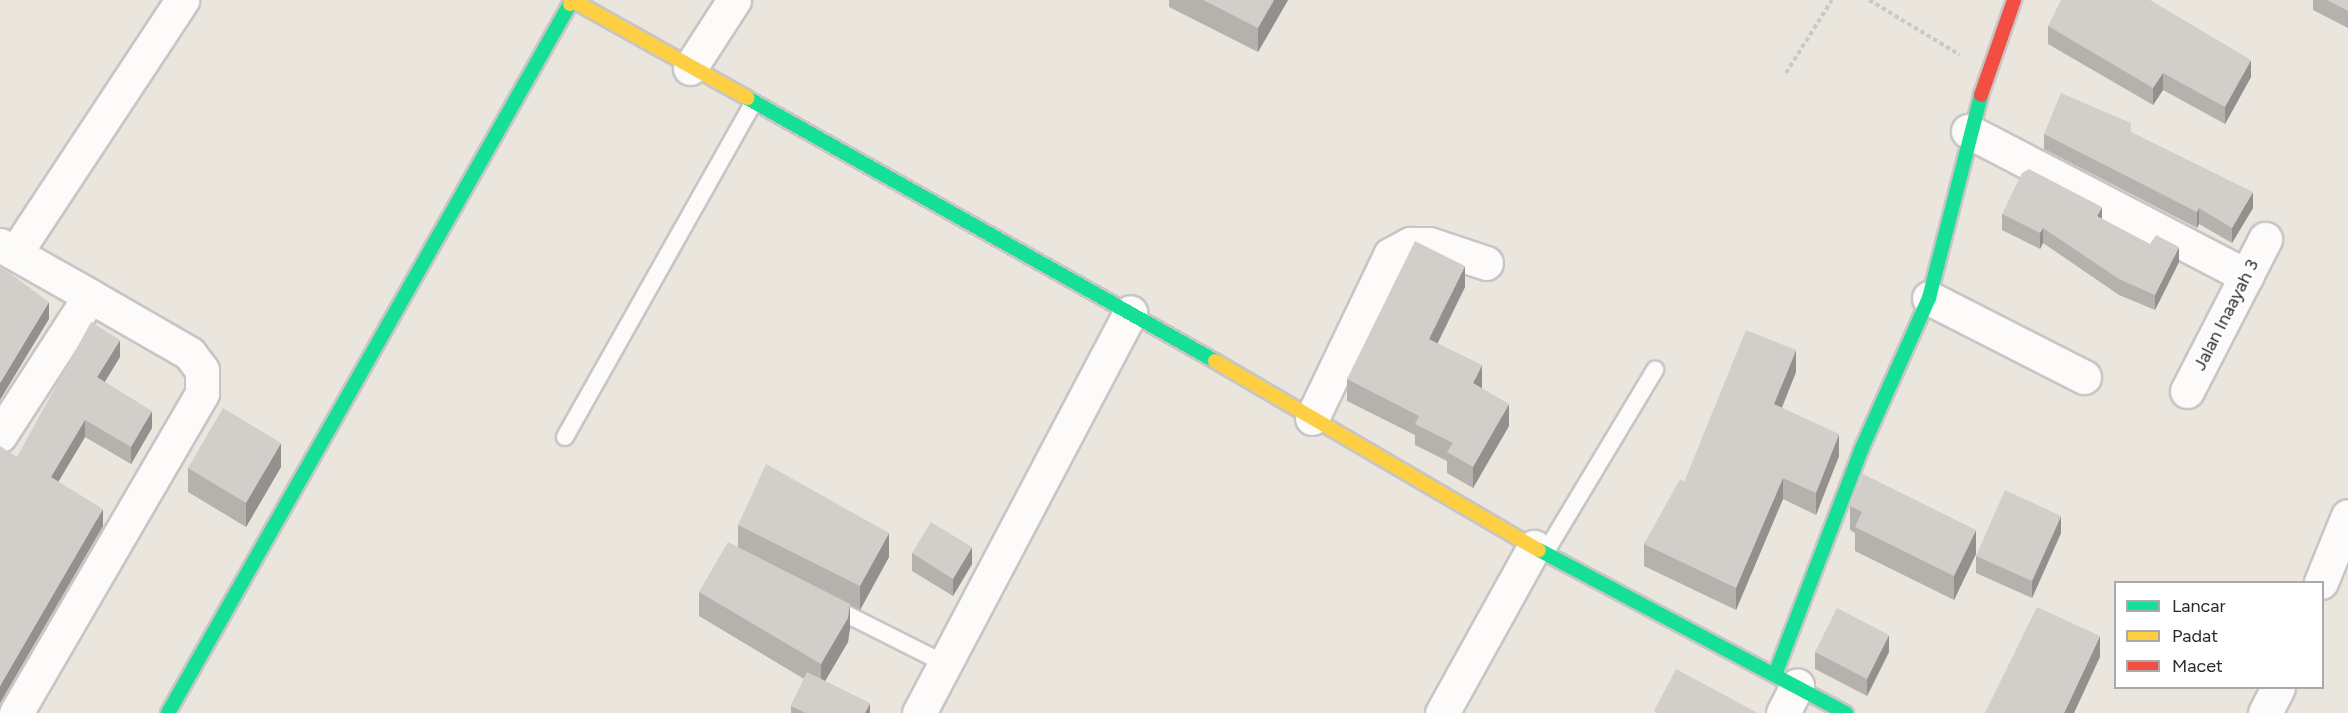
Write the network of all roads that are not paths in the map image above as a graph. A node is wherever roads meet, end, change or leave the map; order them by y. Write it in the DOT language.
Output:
graph roads {
  1 [pos="182,0"];
  2 [pos="734,0"];
  3 [pos="2010,2"];
  4 [pos="690,68"];
  5 [pos="753,103"];
  6 [pos="1968,131"];
  7 [pos="2265,239"];
  8 [pos="8,249"];
  9 [pos="1486,263"];
  10 [pos="2246,276"];
  11 [pos="90,296"];
  12 [pos="1929,298"];
  13 [pos="1130,312"];
  14 [pos="1655,370"];
  15 [pos="2084,377"];
  16 [pos="2187,391"];
  17 [pos="1312,418"];
  18 [pos="0,435"];
  19 [pos="566,437"];
  20 [pos="2348,516"];
  21 [pos="1539,550"];
  22 [pos="2321,581"];
  23 [pos="818,600"];
  24 [pos="942,662"];
  25 [pos="2277,689"];
  26 [pos="1785,690"];
  27 [pos="16,713"];
  28 [pos="168,713"];
  29 [pos="919,713"];
  30 [pos="1442,713"];
  31 [pos="1846,713"];
  32 [pos="2265,713"];
  1 -- 8 [label="street"];
  2 -- 4 [label="street"];
  3 -- 6 [label="street"];
  4 -- 5 [label="street"];
  4 -- 28 [label="street"];
  5 -- 13 [label="street"];
  5 -- 19 [label="lane"];
  6 -- 10 [label="street"];
  6 -- 12 [label="street"];
  7 -- 10 [label="street, Jalan Inaayah 3"];
  8 -- 11 [label="street"];
  9 -- 17 [label="street"];
  10 -- 16 [label="street, Jalan Inaayah 3"];
  11 -- 18 [label="street"];
  11 -- 27 [label="street"];
  12 -- 15 [label="street"];
  12 -- 26 [label="street"];
  13 -- 17 [label="street"];
  13 -- 24 [label="street"];
  14 -- 21 [label="lane"];
  17 -- 21 [label="street"];
  20 -- 22 [label="street"];
  21 -- 26 [label="street"];
  21 -- 30 [label="street"];
  23 -- 24 [label="lane"];
  24 -- 29 [label="street"];
  25 -- 32 [label="street"];
  26 -- 31 [label="street"];
}
